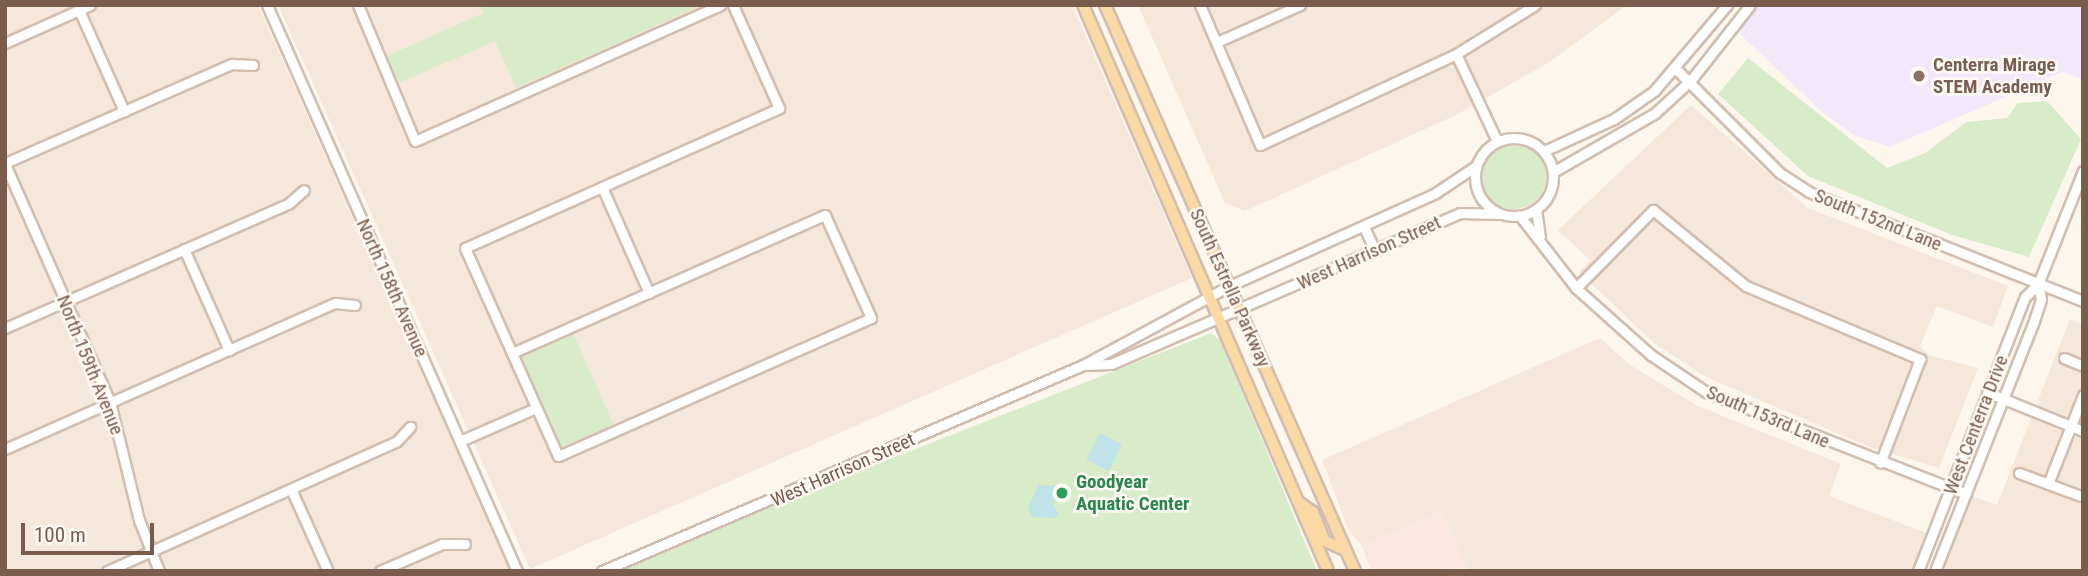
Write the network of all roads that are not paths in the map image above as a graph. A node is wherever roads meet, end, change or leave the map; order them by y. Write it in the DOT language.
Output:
graph roads {
  1 [pos="90,5"];
  2 [pos="267,5"];
  3 [pos="720,5"];
  4 [pos="733,5"];
  5 [pos="1083,5"];
  6 [pos="1105,5"];
  7 [pos="1200,5"];
  8 [pos="1300,5"];
  9 [pos="1535,5"];
  10 [pos="1727,5"];
  11 [pos="1750,5"];
  12 [pos="357,6"];
  13 [pos="79,10"];
  14 [pos="1217,42"];
  15 [pos="5,43"];
  16 [pos="1456,54"];
  17 [pos="253,65"];
  18 [pos="1676,69"];
  19 [pos="1688,83"];
  20 [pos="124,111"];
  21 [pos="1497,141"];
  22 [pos="1544,151"];
  23 [pos="5,163"];
  24 [pos="1476,166"];
  25 [pos="2083,171"];
  26 [pos="1553,172"];
  27 [pos="2081,184"];
  28 [pos="602,187"];
  29 [pos="303,190"];
  30 [pos="1536,209"];
  31 [pos="1500,214"];
  32 [pos="1520,216"];
  33 [pos="1364,227"];
  34 [pos="1541,237"];
  35 [pos="184,249"];
  36 [pos="1374,251"];
  37 [pos="2038,284"];
  38 [pos="1229,286"];
  39 [pos="1576,288"];
  40 [pos="649,293"];
  41 [pos="1210,296"];
  42 [pos="2083,301"];
  43 [pos="65,302"];
  44 [pos="355,305"];
  45 [pos="1240,309"];
  46 [pos="1220,318"];
  47 [pos="5,328"];
  48 [pos="229,350"];
  49 [pos="512,353"];
  50 [pos="2064,358"];
  51 [pos="1083,365"];
  52 [pos="2083,366"];
  53 [pos="1989,393"];
  54 [pos="2083,395"];
  55 [pos="2003,399"];
  56 [pos="110,402"];
  57 [pos="536,408"];
  58 [pos="2070,426"];
  59 [pos="410,427"];
  60 [pos="2083,431"];
  61 [pos="460,442"];
  62 [pos="5,450"];
  63 [pos="1880,463"];
  64 [pos="2019,474"];
  65 [pos="2048,484"];
  66 [pos="1951,488"];
  67 [pos="291,489"];
  68 [pos="1966,494"];
  69 [pos="2081,496"];
  70 [pos="1298,501"];
  71 [pos="465,544"];
  72 [pos="1345,550"];
  73 [pos="150,552"];
  74 [pos="107,571"];
  75 [pos="159,571"];
  76 [pos="328,571"];
  77 [pos="380,571"];
  78 [pos="517,571"];
  79 [pos="602,571"];
  80 [pos="1328,571"];
  81 [pos="1354,571"];
  82 [pos="1918,571"];
  83 [pos="1935,571"];
  1 -- 13 [label="street"];
  2 -- 61 [label="street, North 158th Avenue"];
  3 -- 12 [label="street"];
  4 -- 28 [label="street"];
  5 -- 41 [label="main road, South Estrella Parkway"];
  6 -- 38 [label="main road, South Estrella Parkway"];
  7 -- 14 [label="street"];
  8 -- 14 [label="street"];
  9 -- 16 [label="street"];
  10 -- 18 [label="street"];
  11 -- 19 [label="street"];
  13 -- 15 [label="street"];
  13 -- 20 [label="street"];
  14 -- 16 [label="street"];
  16 -- 21 [label="street"];
  17 -- 20 [label="street"];
  18 -- 19 [label="street, South 152nd Lane"];
  18 -- 22 [label="street"];
  19 -- 26 [label="street"];
  19 -- 37 [label="street, South 152nd Lane"];
  20 -- 23 [label="street"];
  21 -- 22 [label="street"];
  21 -- 24 [label="street"];
  22 -- 26 [label="street"];
  23 -- 43 [label="street, North 159th Avenue"];
  24 -- 31 [label="street"];
  24 -- 33 [label="street, West Harrison Street"];
  25 -- 27 [label="street, West Centerra Drive"];
  26 -- 30 [label="street"];
  27 -- 37 [label="street, West Centerra Drive"];
  28 -- 40 [label="street"];
  28 -- 49 [label="street"];
  29 -- 35 [label="street"];
  30 -- 32 [label="street"];
  30 -- 34 [label="street, South 153rd Lane"];
  31 -- 32 [label="street"];
  31 -- 36 [label="street, West Harrison Street"];
  32 -- 34 [label="street, South 153rd Lane"];
  33 -- 36 [label="street"];
  33 -- 38 [label="street, West Harrison Street"];
  34 -- 39 [label="street, South 153rd Lane"];
  35 -- 43 [label="street"];
  35 -- 48 [label="street"];
  36 -- 45 [label="street, West Harrison Street"];
  37 -- 42 [label="street, South 152nd Lane"];
  37 -- 53 [label="street, West Centerra Drive"];
  37 -- 55 [label="street, West Centerra Drive"];
  38 -- 41 [label="street, West Harrison Street"];
  38 -- 45 [label="main road, South Estrella Parkway"];
  39 -- 63 [label="street, South 153rd Lane"];
  39 -- 63 [label="street"];
  40 -- 49 [label="street"];
  40 -- 57 [label="street"];
  41 -- 46 [label="main road, South Estrella Parkway"];
  41 -- 51 [label="street, West Harrison Street"];
  43 -- 47 [label="street"];
  43 -- 56 [label="street, North 159th Avenue"];
  44 -- 48 [label="street"];
  45 -- 46 [label="street, West Harrison Street"];
  45 -- 72 [label="main road, South Estrella Parkway"];
  46 -- 51 [label="street, West Harrison Street"];
  46 -- 70 [label="main road, South Estrella Parkway"];
  48 -- 56 [label="street"];
  49 -- 57 [label="street"];
  50 -- 52 [label="street"];
  51 -- 79 [label="street, West Harrison Street"];
  53 -- 55 [label="street"];
  53 -- 66 [label="street, West Centerra Drive"];
  54 -- 58 [label="street"];
  55 -- 58 [label="street"];
  55 -- 68 [label="street, West Centerra Drive"];
  56 -- 62 [label="street"];
  56 -- 73 [label="street, North 159th Avenue"];
  57 -- 61 [label="street"];
  58 -- 60 [label="street"];
  58 -- 65 [label="street"];
  59 -- 67 [label="street"];
  61 -- 78 [label="street, North 158th Avenue"];
  63 -- 66 [label="street, South 153rd Lane"];
  64 -- 65 [label="street"];
  65 -- 69 [label="street"];
  66 -- 68 [label="street, South 153rd Lane"];
  66 -- 82 [label="street, West Centerra Drive"];
  67 -- 73 [label="street"];
  67 -- 76 [label="street"];
  68 -- 83 [label="street, West Centerra Drive"];
  70 -- 72 [label="main road"];
  70 -- 80 [label="main road, South Estrella Parkway"];
  71 -- 77 [label="street"];
  72 -- 81 [label="main road, South Estrella Parkway"];
  73 -- 74 [label="street"];
  73 -- 75 [label="street, North 159th Avenue"];
}
